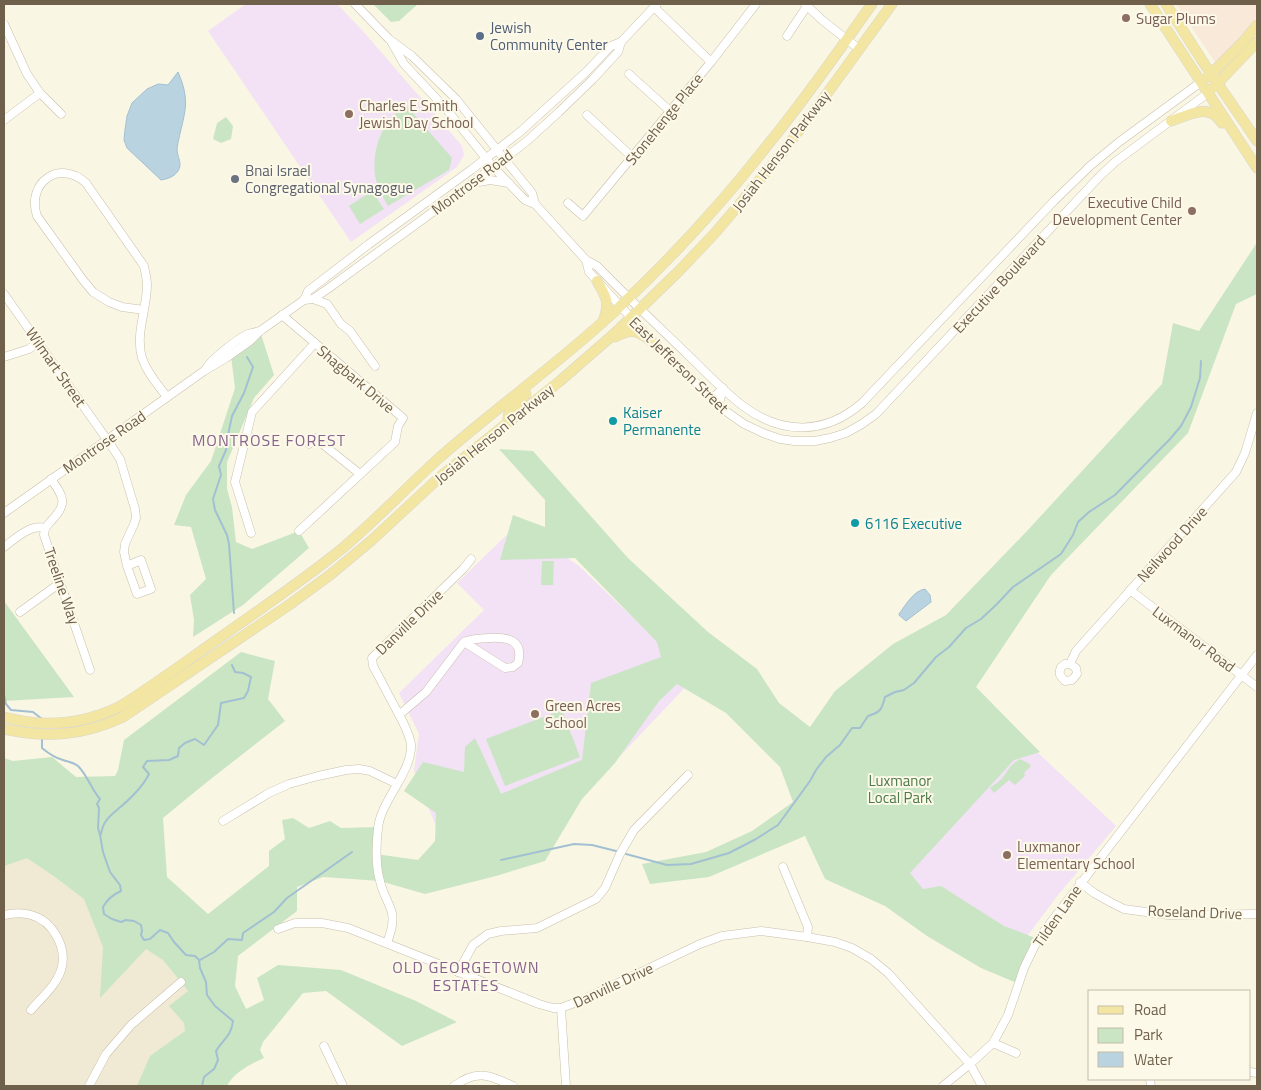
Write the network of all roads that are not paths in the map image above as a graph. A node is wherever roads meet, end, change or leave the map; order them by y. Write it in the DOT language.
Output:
graph roads {
  1 [pos="355,4"];
  2 [pos="744,4"];
  3 [pos="872,4"];
  4 [pos="892,4"];
  5 [pos="1150,4"];
  6 [pos="1166,4"];
  7 [pos="806,5"];
  8 [pos="655,6"];
  9 [pos="754,7"];
  10 [pos="4,24"];
  11 [pos="1257,25"];
  12 [pos="787,36"];
  13 [pos="389,39"];
  14 [pos="846,40"];
  15 [pos="621,42"];
  16 [pos="1257,42"];
  17 [pos="859,50"];
  18 [pos="711,62"];
  19 [pos="629,74"];
  20 [pos="1212,74"];
  21 [pos="1201,82"];
  22 [pos="1218,84"];
  23 [pos="40,93"];
  24 [pos="1208,93"];
  25 [pos="670,111"];
  26 [pos="60,114"];
  27 [pos="587,115"];
  28 [pos="4,120"];
  29 [pos="1171,121"];
  30 [pos="1257,141"];
  31 [pos="1240,143"];
  32 [pos="497,150"];
  33 [pos="632,157"];
  34 [pos="486,158"];
  35 [pos="504,159"];
  36 [pos="494,167"];
  37 [pos="1257,168"];
  38 [pos="1082,173"];
  39 [pos="471,184"];
  40 [pos="509,184"];
  41 [pos="1093,184"];
  42 [pos="568,203"];
  43 [pos="535,204"];
  44 [pos="1042,215"];
  45 [pos="1054,225"];
  46 [pos="586,260"];
  47 [pos="994,266"];
  48 [pos="1010,272"];
  49 [pos="597,281"];
  50 [pos="329,288"];
  51 [pos="4,294"];
  52 [pos="629,298"];
  53 [pos="313,299"];
  54 [pos="304,300"];
  55 [pos="327,304"];
  56 [pos="620,306"];
  57 [pos="640,309"];
  58 [pos="144,310"];
  59 [pos="282,315"];
  60 [pos="631,318"];
  61 [pos="603,322"];
  62 [pos="930,333"];
  63 [pos="38,342"];
  64 [pos="315,344"];
  65 [pos="603,344"];
  66 [pos="941,345"];
  67 [pos="657,346"];
  68 [pos="4,357"];
  69 [pos="375,366"];
  70 [pos="546,371"];
  71 [pos="892,373"];
  72 [pos="903,384"];
  73 [pos="724,388"];
  74 [pos="167,397"];
  75 [pos="716,401"];
  76 [pos="1257,413"];
  77 [pos="508,422"];
  78 [pos="793,428"];
  79 [pos="107,440"];
  80 [pos="794,441"];
  81 [pos="309,444"];
  82 [pos="360,474"];
  83 [pos="51,479"];
  84 [pos="4,511"];
  85 [pos="45,528"];
  86 [pos="299,531"];
  87 [pos="252,533"];
  88 [pos="4,547"];
  89 [pos="471,559"];
  90 [pos="127,566"];
  91 [pos="60,583"];
  92 [pos="1130,590"];
  93 [pos="20,612"];
  94 [pos="464,642"];
  95 [pos="1257,655"];
  96 [pos="1070,664"];
  97 [pos="90,670"];
  98 [pos="1242,675"];
  99 [pos="1257,687"];
  100 [pos="399,715"];
  101 [pos="4,717"];
  102 [pos="4,729"];
  103 [pos="688,775"];
  104 [pos="397,784"];
  105 [pos="223,821"];
  106 [pos="782,867"];
  107 [pos="1080,882"];
  108 [pos="1257,914"];
  109 [pos="4,915"];
  110 [pos="278,929"];
  111 [pos="807,937"];
  112 [pos="387,943"];
  113 [pos="458,972"];
  114 [pos="181,982"];
  115 [pos="561,1008"];
  116 [pos="31,1010"];
  117 [pos="993,1043"];
  118 [pos="324,1046"];
  119 [pos="1016,1053"];
  120 [pos="970,1064"];
  121 [pos="89,1086"];
  122 [pos="343,1086"];
  123 [pos="454,1086"];
  124 [pos="513,1086"];
  125 [pos="566,1086"];
  126 [pos="943,1086"];
  127 [pos="982,1086"];
  1 -- 13 [label="street, East Jefferson Street"];
  2 -- 9 [label="street"];
  3 -- 14 [label="main road, Josiah Henson Parkway"];
  4 -- 17 [label="main road, Josiah Henson Parkway"];
  5 -- 21 [label="main road"];
  6 -- 20 [label="main road"];
  7 -- 12 [label="street"];
  7 -- 14 [label="street"];
  8 -- 15 [label="street, Montrose Road"];
  8 -- 18 [label="street"];
  9 -- 18 [label="street, Stonehenge Place"];
  10 -- 23 [label="street"];
  11 -- 20 [label="main road"];
  13 -- 32 [label="street, East Jefferson Street"];
  13 -- 34 [label="street, East Jefferson Street"];
  14 -- 17 [label="street"];
  14 -- 52 [label="main road, Josiah Henson Parkway"];
  15 -- 32 [label="street, Montrose Road"];
  15 -- 35 [label="street, Montrose Road"];
  16 -- 22 [label="main road, Executive Boulevard"];
  17 -- 57 [label="main road, Josiah Henson Parkway"];
  18 -- 25 [label="street, Stonehenge Place"];
  19 -- 25 [label="street"];
  20 -- 21 [label="main road"];
  20 -- 22 [label="main road"];
  21 -- 24 [label="main road"];
  21 -- 38 [label="street, Executive Boulevard"];
  22 -- 24 [label="main road, Executive Boulevard"];
  22 -- 30 [label="main road"];
  23 -- 26 [label="street"];
  23 -- 28 [label="street"];
  24 -- 29 [label="street, Executive Boulevard"];
  24 -- 31 [label="main road"];
  25 -- 33 [label="street, Stonehenge Place"];
  27 -- 33 [label="street"];
  29 -- 31 [label="main road"];
  29 -- 41 [label="street, Executive Boulevard"];
  31 -- 37 [label="main road"];
  32 -- 34 [label="street, Montrose Road"];
  32 -- 35 [label="street, East Jefferson Street"];
  33 -- 42 [label="street, Stonehenge Place"];
  34 -- 36 [label="street, East Jefferson Street"];
  34 -- 54 [label="street, Montrose Road"];
  35 -- 36 [label="street, Montrose Road"];
  35 -- 43 [label="street, East Jefferson Street"];
  36 -- 39 [label="street, Montrose Road"];
  36 -- 40 [label="street, East Jefferson Street"];
  38 -- 41 [label="street"];
  38 -- 44 [label="street, Executive Boulevard"];
  39 -- 40 [label="street"];
  39 -- 50 [label="street, Montrose Road"];
  40 -- 43 [label="street, East Jefferson Street"];
  41 -- 45 [label="street, Executive Boulevard"];
  43 -- 46 [label="street, East Jefferson Street"];
  44 -- 45 [label="street"];
  44 -- 47 [label="street, Executive Boulevard"];
  45 -- 48 [label="street, Executive Boulevard"];
  46 -- 49 [label="street, East Jefferson Street"];
  46 -- 52 [label="street, East Jefferson Street"];
  47 -- 48 [label="street"];
  47 -- 62 [label="street, Executive Boulevard"];
  48 -- 66 [label="street, Executive Boulevard"];
  49 -- 56 [label="street, East Jefferson Street"];
  49 -- 61 [label="main road"];
  50 -- 53 [label="street, Montrose Road"];
  50 -- 55 [label="street"];
  51 -- 63 [label="street, Wilmart Street"];
  52 -- 56 [label="main road, Josiah Henson Parkway"];
  52 -- 57 [label="street, East Jefferson Street"];
  53 -- 54 [label="street, Montrose Road"];
  53 -- 55 [label="street"];
  54 -- 59 [label="street, Montrose Road"];
  55 -- 69 [label="street"];
  56 -- 60 [label="street, East Jefferson Street"];
  56 -- 61 [label="main road, Josiah Henson Parkway"];
  57 -- 60 [label="main road, Josiah Henson Parkway"];
  57 -- 73 [label="street, East Jefferson Street"];
  58 -- 58 [label="street"];
  58 -- 74 [label="street"];
  59 -- 64 [label="street, Shagbark Drive"];
  59 -- 74 [label="street, Montrose Road"];
  60 -- 65 [label="main road, Josiah Henson Parkway"];
  60 -- 67 [label="street, East Jefferson Street"];
  61 -- 70 [label="main road, Josiah Henson Parkway"];
  62 -- 66 [label="street"];
  62 -- 71 [label="street, Executive Boulevard"];
  63 -- 68 [label="street"];
  63 -- 79 [label="street, Wilmart Street"];
  64 -- 82 [label="street, Shagbark Drive"];
  64 -- 87 [label="street"];
  65 -- 67 [label="main road"];
  65 -- 77 [label="main road, Josiah Henson Parkway"];
  66 -- 72 [label="street, Executive Boulevard"];
  67 -- 75 [label="street, East Jefferson Street"];
  70 -- 77 [label="main road"];
  70 -- 101 [label="main road, Josiah Henson Parkway"];
  71 -- 72 [label="street"];
  71 -- 78 [label="street, Executive Boulevard"];
  72 -- 80 [label="street, Executive Boulevard"];
  73 -- 75 [label="street"];
  73 -- 78 [label="street, East Jefferson Street"];
  74 -- 79 [label="street, Montrose Road"];
  75 -- 80 [label="street, East Jefferson Street"];
  76 -- 92 [label="street, Neilwood Drive"];
  77 -- 102 [label="main road, Josiah Henson Parkway"];
  79 -- 83 [label="street, Montrose Road"];
  79 -- 90 [label="street, Wilmart Street"];
  81 -- 82 [label="street"];
  82 -- 86 [label="street, Shagbark Drive"];
  83 -- 84 [label="street, Montrose Road"];
  83 -- 85 [label="street, Treeline Way"];
  85 -- 88 [label="street"];
  85 -- 91 [label="street, Treeline Way"];
  89 -- 100 [label="street, Danville Drive"];
  91 -- 93 [label="street"];
  91 -- 97 [label="street, Treeline Way"];
  92 -- 96 [label="street, Neilwood Drive"];
  92 -- 98 [label="street, Luxmanor Road"];
  94 -- 94 [label="street"];
  94 -- 100 [label="street"];
  95 -- 98 [label="street, Tilden Lane"];
  98 -- 99 [label="street, Luxmanor Road"];
  98 -- 107 [label="street, Tilden Lane"];
  100 -- 104 [label="street, Danville Drive"];
  103 -- 113 [label="street"];
  104 -- 105 [label="street"];
  104 -- 112 [label="street, Danville Drive"];
  106 -- 111 [label="street"];
  107 -- 108 [label="street, Roseland Drive"];
  107 -- 117 [label="street, Tilden Lane"];
  109 -- 116 [label="street"];
  110 -- 112 [label="street"];
  111 -- 115 [label="street, Danville Drive"];
  111 -- 120 [label="street, Danville Drive"];
  112 -- 113 [label="street, Danville Drive"];
  113 -- 115 [label="street, Danville Drive"];
  114 -- 121 [label="street"];
  115 -- 125 [label="street"];
  117 -- 119 [label="street"];
  117 -- 120 [label="street, Tilden Lane"];
  118 -- 122 [label="street"];
  120 -- 126 [label="street, Tilden Lane"];
  120 -- 127 [label="street, Danville Drive"];
  123 -- 124 [label="street"];
}
